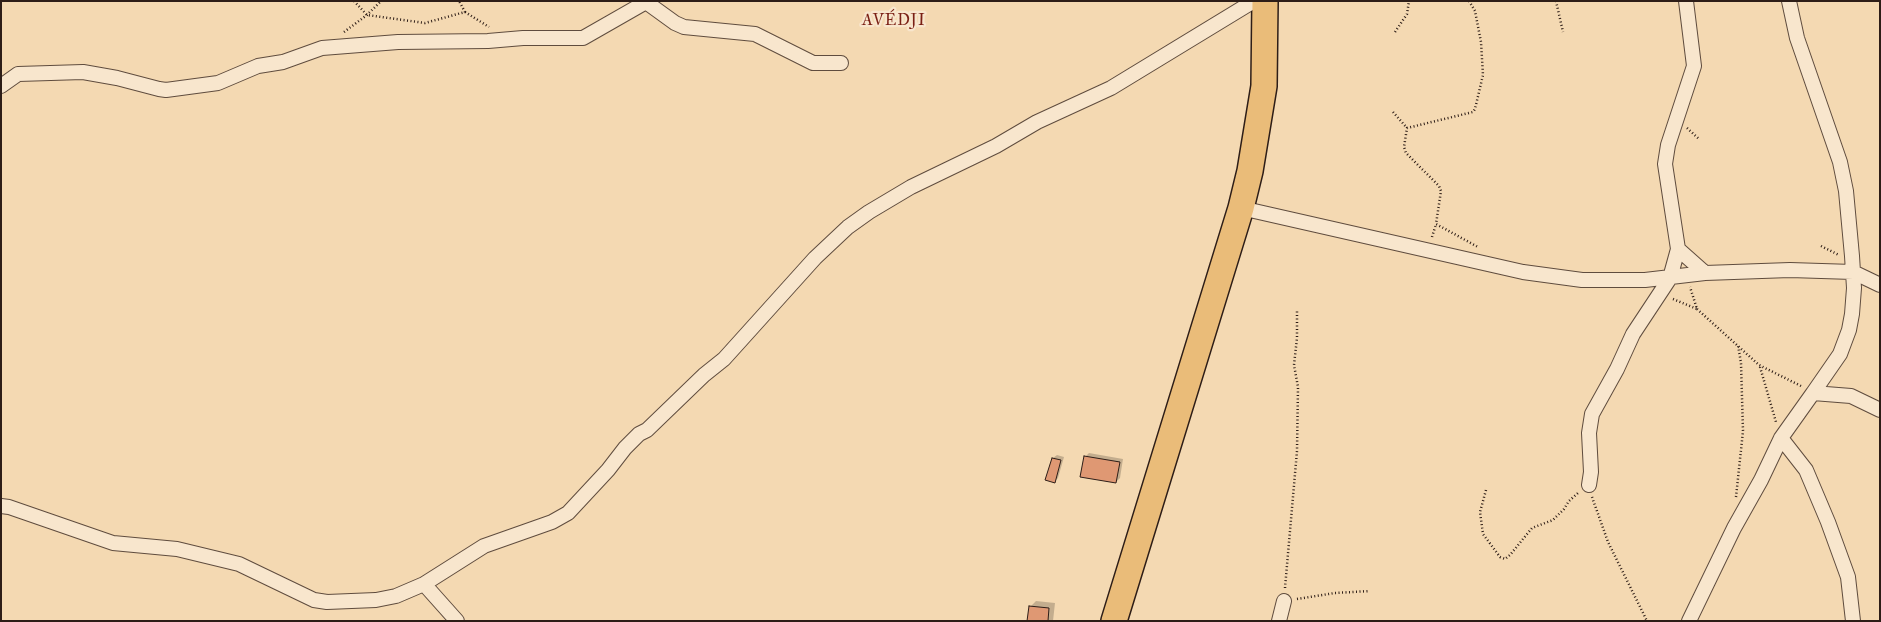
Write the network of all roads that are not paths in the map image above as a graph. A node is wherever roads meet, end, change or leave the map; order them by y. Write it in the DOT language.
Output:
graph roads {
  1 [pos="1254,1"];
  2 [pos="1265,1"];
  3 [pos="1686,1"];
  4 [pos="1789,1"];
  5 [pos="841,62"];
  6 [pos="1,86"];
  7 [pos="1241,208"];
  8 [pos="1678,249"];
  9 [pos="1853,272"];
  10 [pos="1705,273"];
  11 [pos="1670,278"];
  12 [pos="1880,285"];
  13 [pos="1814,393"];
  14 [pos="1880,410"];
  15 [pos="1781,438"];
  16 [pos="1589,485"];
  17 [pos="1,506"];
  18 [pos="424,584"];
  19 [pos="1284,601"];
  20 [pos="457,621"];
  21 [pos="1114,621"];
  22 [pos="1279,621"];
  23 [pos="1689,621"];
  24 [pos="1853,621"];
  1 -- 18 [label="street"];
  2 -- 7 [label="highway"];
  3 -- 8 [label="street"];
  4 -- 9 [label="street"];
  5 -- 6 [label="street"];
  7 -- 11 [label="street"];
  7 -- 21 [label="highway"];
  8 -- 10 [label="street"];
  8 -- 11 [label="street"];
  9 -- 10 [label="street"];
  9 -- 12 [label="street"];
  9 -- 13 [label="street"];
  10 -- 11 [label="street"];
  11 -- 16 [label="street"];
  13 -- 14 [label="street"];
  13 -- 15 [label="street"];
  15 -- 23 [label="street"];
  15 -- 24 [label="street"];
  17 -- 18 [label="street"];
  18 -- 20 [label="street"];
  19 -- 22 [label="street"];
}
